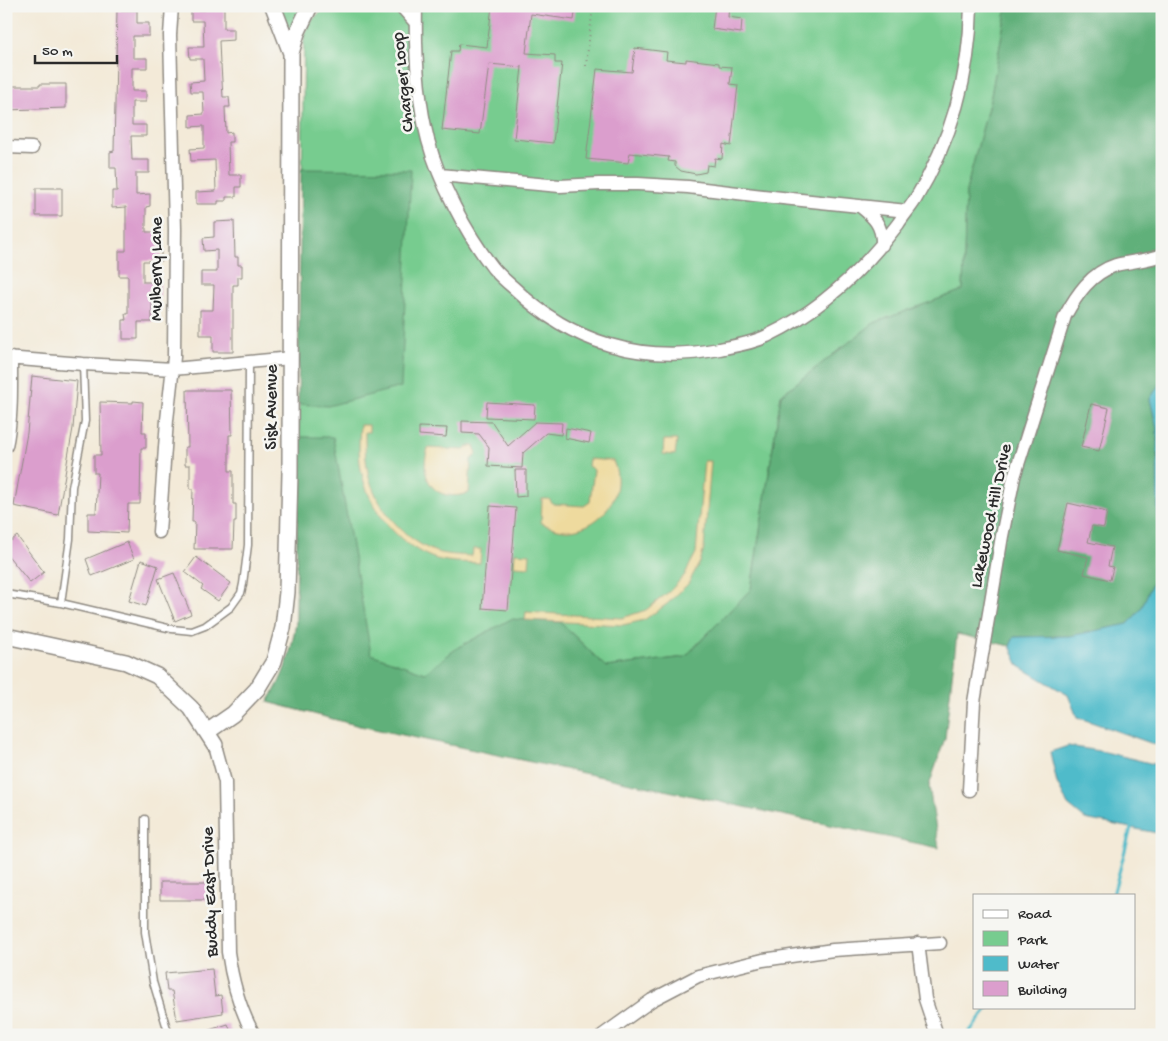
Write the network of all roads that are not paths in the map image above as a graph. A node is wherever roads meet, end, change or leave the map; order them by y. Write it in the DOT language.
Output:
graph roads {
  1 [pos="172,6"];
  2 [pos="273,6"];
  3 [pos="310,6"];
  4 [pos="401,6"];
  5 [pos="416,6"];
  6 [pos="971,6"];
  7 [pos="416,23"];
  8 [pos="291,53"];
  9 [pos="6,147"];
  10 [pos="32,148"];
  11 [pos="440,175"];
  12 [pos="858,205"];
  13 [pos="907,211"];
  14 [pos="882,245"];
  15 [pos="1162,255"];
  16 [pos="9,358"];
  17 [pos="291,358"];
  18 [pos="249,363"];
  19 [pos="83,364"];
  20 [pos="173,369"];
  21 [pos="7,438"];
  22 [pos="159,532"];
  23 [pos="6,594"];
  24 [pos="60,603"];
  25 [pos="6,636"];
  26 [pos="207,732"];
  27 [pos="215,745"];
  28 [pos="968,790"];
  29 [pos="145,819"];
  30 [pos="918,943"];
  31 [pos="940,943"];
  32 [pos="169,1035"];
  33 [pos="254,1035"];
  34 [pos="603,1035"];
  35 [pos="937,1035"];
  1 -- 20 [label="street, Mulberry Lane"];
  2 -- 8 [label="street, Sisk Avenue"];
  3 -- 8 [label="street, Sisk Avenue"];
  4 -- 7 [label="street"];
  5 -- 7 [label="street, Charger Loop"];
  6 -- 13 [label="street, Charger Loop"];
  7 -- 11 [label="street, Charger Loop"];
  8 -- 17 [label="street, Sisk Avenue"];
  9 -- 10 [label="street"];
  11 -- 12 [label="street"];
  11 -- 14 [label="street, Charger Loop"];
  12 -- 13 [label="street"];
  12 -- 14 [label="street"];
  13 -- 14 [label="street, Charger Loop"];
  15 -- 28 [label="street, Lakewood Hill Drive"];
  16 -- 19 [label="street"];
  16 -- 21 [label="street"];
  17 -- 18 [label="street"];
  17 -- 26 [label="street, Sisk Avenue"];
  18 -- 20 [label="street"];
  18 -- 24 [label="lane"];
  19 -- 20 [label="street"];
  19 -- 24 [label="lane"];
  20 -- 22 [label="street, Mulberry Lane"];
  23 -- 24 [label="lane"];
  25 -- 26 [label="street"];
  26 -- 27 [label="street"];
  27 -- 33 [label="street, Buddy East Drive"];
  29 -- 32 [label="lane"];
  30 -- 31 [label="street"];
  30 -- 34 [label="street"];
  30 -- 35 [label="street"];
}
